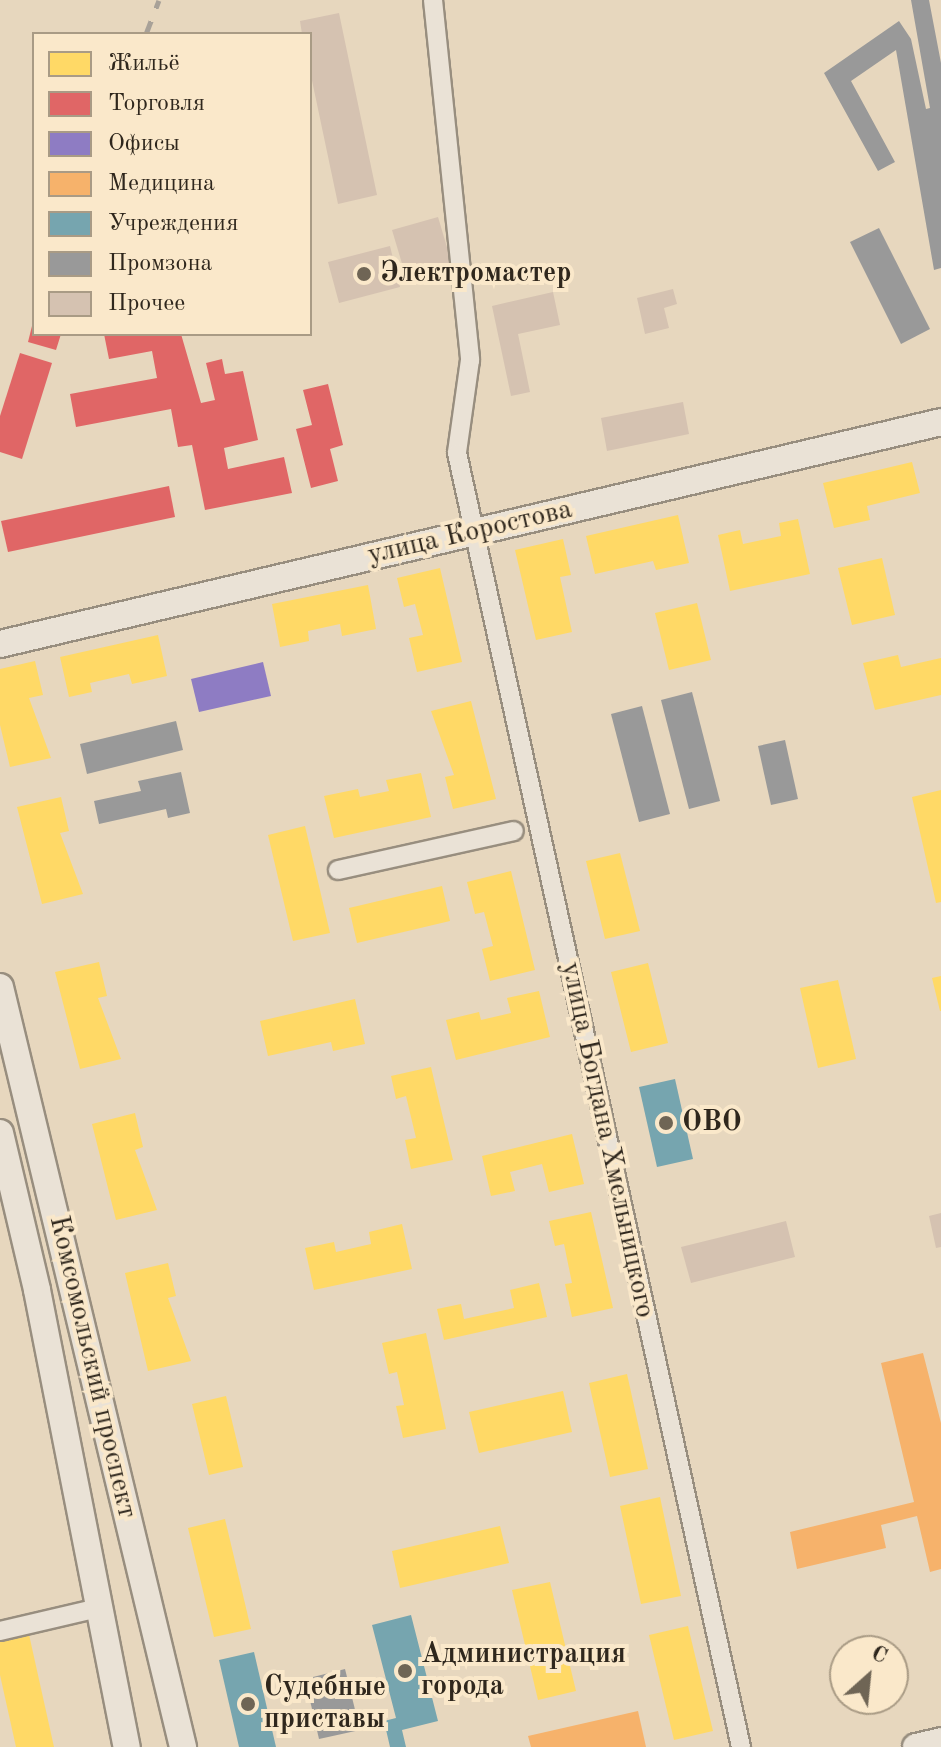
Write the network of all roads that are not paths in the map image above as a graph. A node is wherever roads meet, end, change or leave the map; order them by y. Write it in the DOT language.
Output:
graph roads {
  1 [pos="433,0"];
  2 [pos="941,422"];
  3 [pos="473,533"];
  4 [pos="0,644"];
  5 [pos="514,831"];
  6 [pos="338,870"];
  7 [pos="0,987"];
  8 [pos="0,1133"];
  9 [pos="98,1608"];
  10 [pos="0,1631"];
  11 [pos="941,1741"];
  12 [pos="127,1747"];
  13 [pos="183,1747"];
  14 [pos="741,1747"];
  15 [pos="916,1747"];
  1 -- 3 [label="street, улица Богдана Хмельницкого"];
  2 -- 3 [label="main road, улица Коростова"];
  3 -- 4 [label="main road, улица Коростова"];
  3 -- 14 [label="street, улица Богдана Хмельницкого"];
  5 -- 6 [label="street"];
  7 -- 13 [label="main road, Комсомольский проспект"];
  8 -- 12 [label="main road, Комсомольский проспект"];
  9 -- 10 [label="street"];
  11 -- 15 [label="main road"];
}
